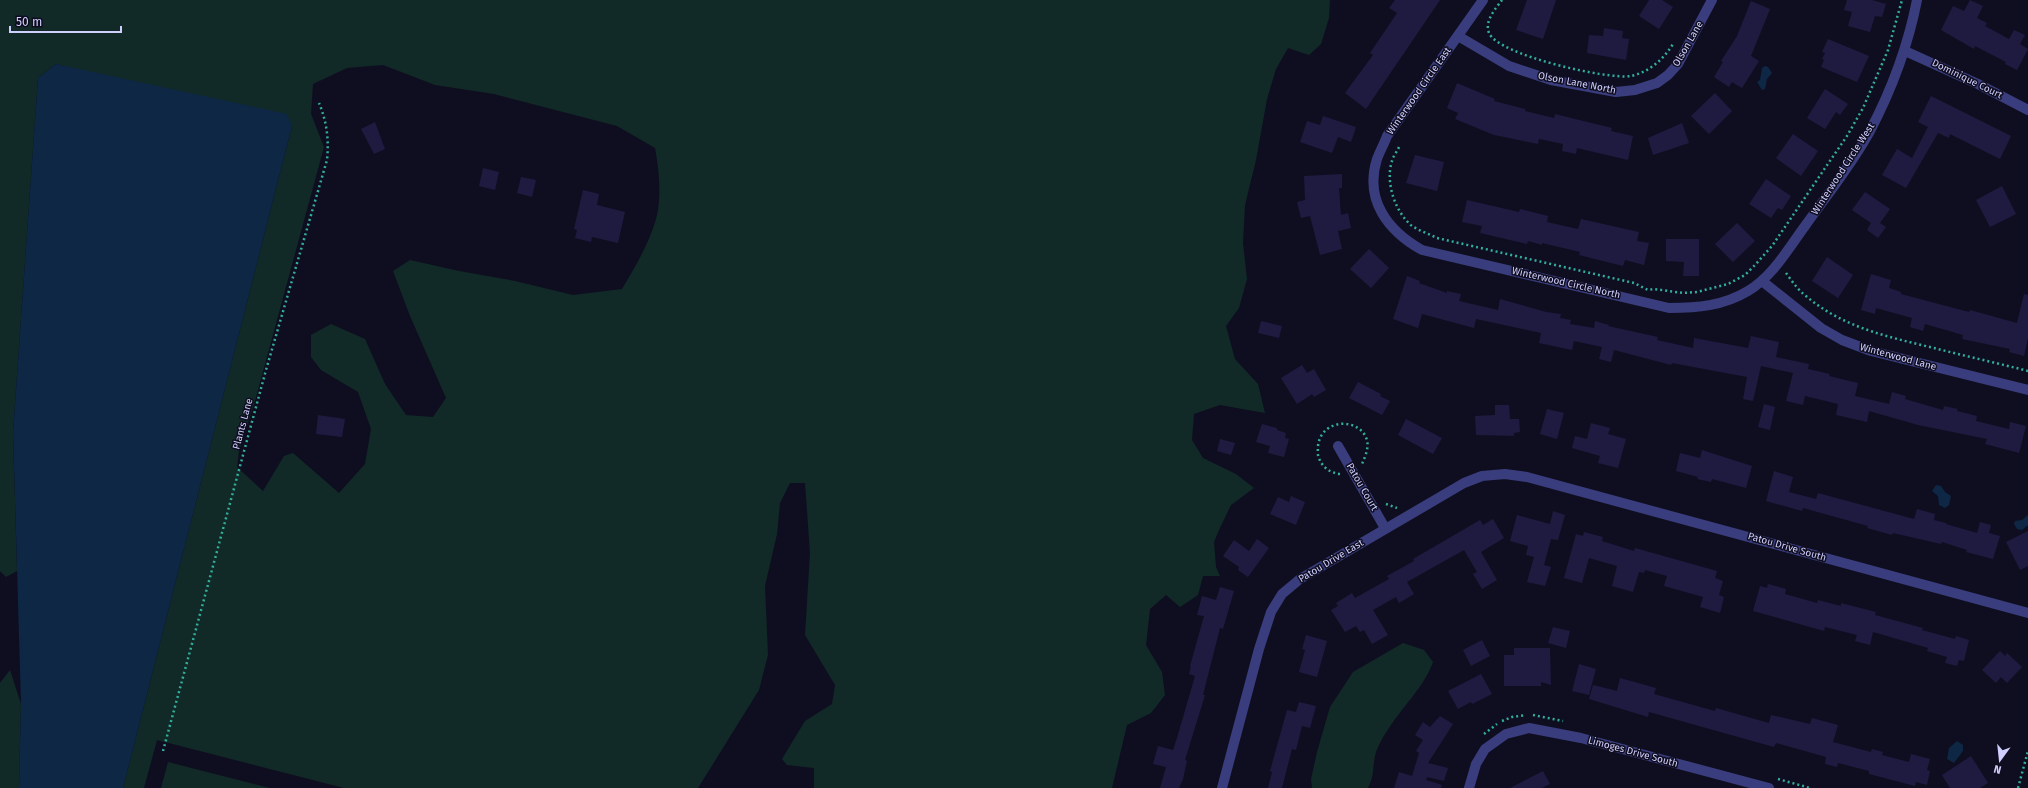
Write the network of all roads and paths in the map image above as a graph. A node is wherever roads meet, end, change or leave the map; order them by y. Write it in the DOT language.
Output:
graph roads {
  1 [pos="1484,0"];
  2 [pos="1502,0"];
  3 [pos="1712,0"];
  4 [pos="1902,0"];
  5 [pos="1917,0"];
  6 [pos="1458,36"];
  7 [pos="1676,40"];
  8 [pos="1905,51"];
  9 [pos="1657,83"];
  10 [pos="319,103"];
  11 [pos="2028,110"];
  12 [pos="1398,147"];
  13 [pos="1381,212"];
  14 [pos="1777,265"];
  15 [pos="1762,281"];
  16 [pos="2028,372"];
  17 [pos="2028,390"];
  18 [pos="1338,446"];
  19 [pos="1364,469"];
  20 [pos="1344,474"];
  21 [pos="1546,482"];
  22 [pos="1382,500"];
  23 [pos="1402,507"];
  24 [pos="1385,528"];
  25 [pos="2028,613"];
  26 [pos="163,751"];
  27 [pos="2028,751"];
  28 [pos="1222,788"];
  29 [pos="1469,788"];
  30 [pos="1768,788"];
  31 [pos="2018,788"];
  1 -- 6 [label="street, Winterwood Circle East"];
  2 -- 7 [label="path"];
  3 -- 9 [label="street, Olson Lane"];
  4 -- 12 [label="path"];
  5 -- 8 [label="street, Winterwood Circle West"];
  6 -- 9 [label="street, Olson Lane North"];
  6 -- 13 [label="street, Winterwood Circle East"];
  8 -- 11 [label="street, Dominique Court"];
  8 -- 14 [label="street, Winterwood Circle West"];
  10 -- 26 [label="path, Plants Lane"];
  13 -- 15 [label="street, Winterwood Circle North"];
  14 -- 15 [label="street, Winterwood Circle West"];
  14 -- 16 [label="path"];
  15 -- 17 [label="street, Winterwood Lane"];
  18 -- 24 [label="street, Patou Court"];
  19 -- 20 [label="path"];
  21 -- 24 [label="street, Patou Drive East"];
  21 -- 25 [label="street, Patou Drive South"];
  22 -- 23 [label="path"];
  24 -- 28 [label="street, Patou Drive East"];
  27 -- 31 [label="path"];
  29 -- 30 [label="street, Limoges Drive South"];
}
